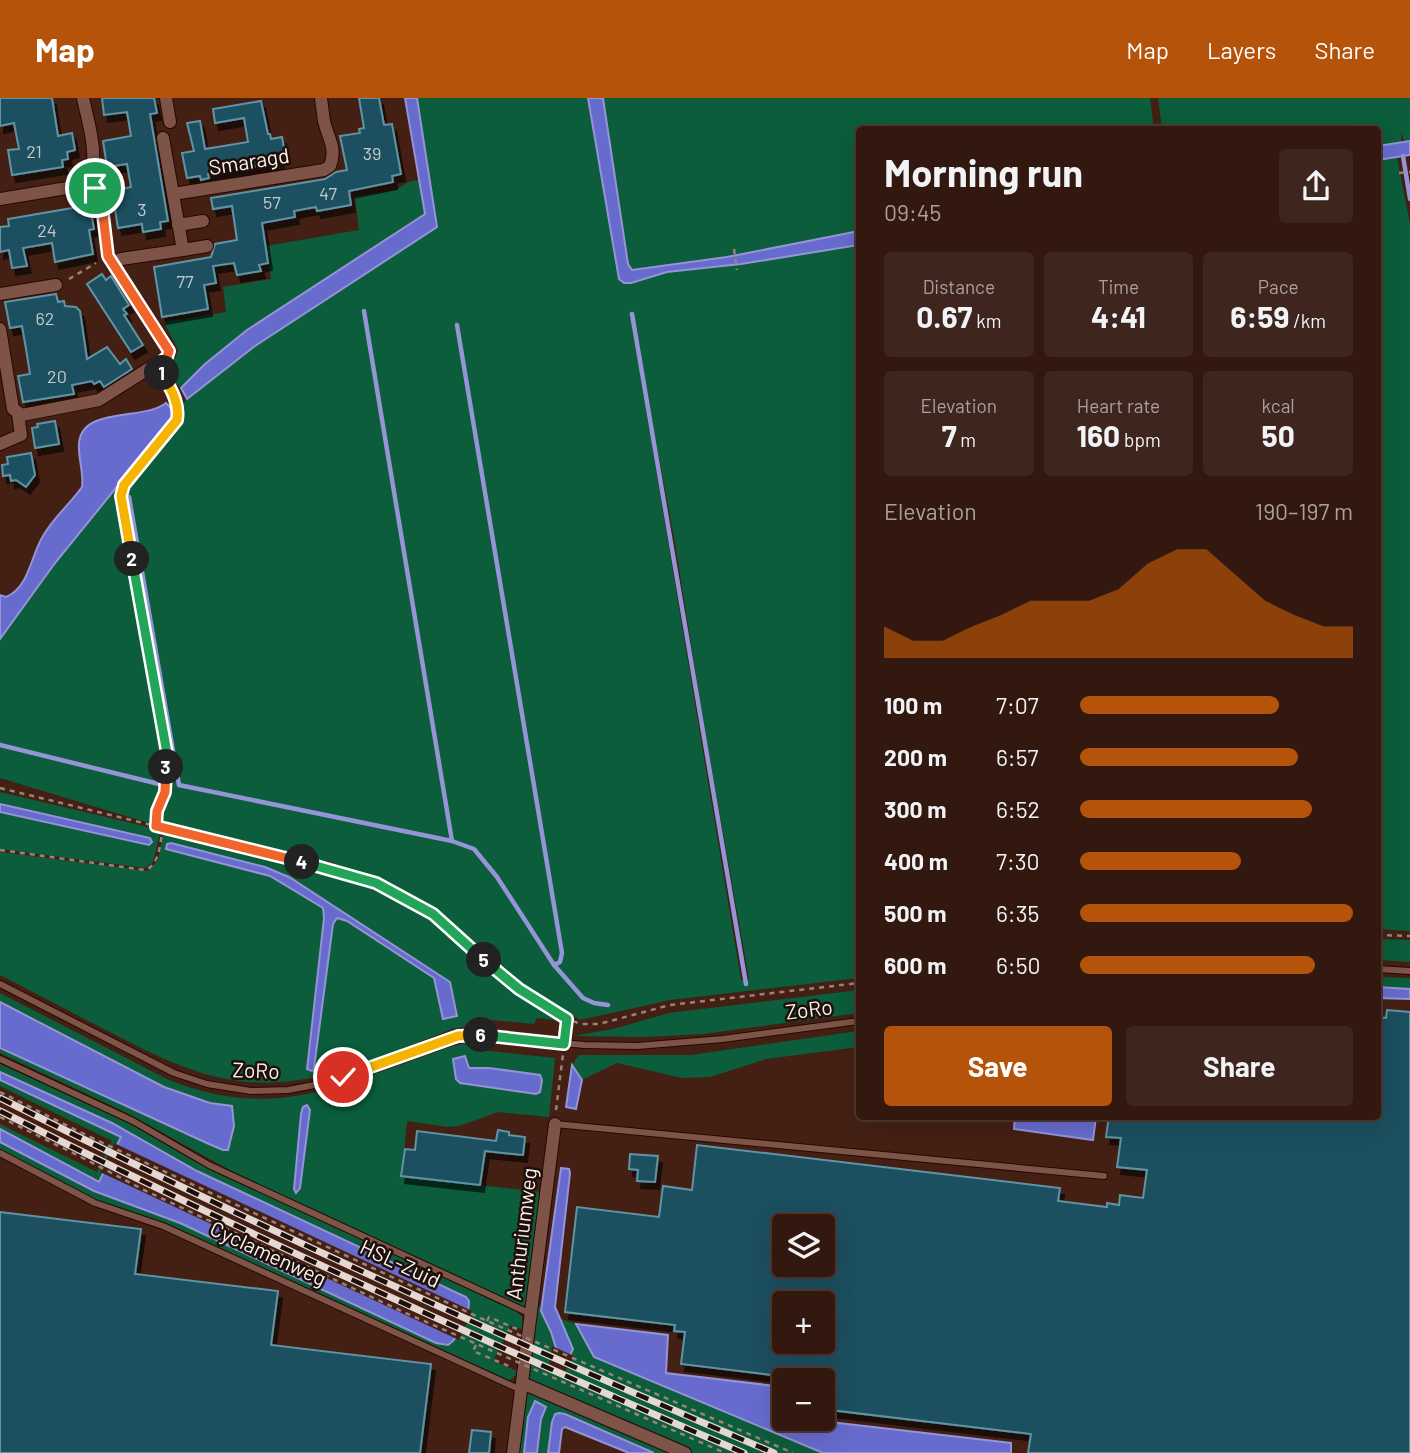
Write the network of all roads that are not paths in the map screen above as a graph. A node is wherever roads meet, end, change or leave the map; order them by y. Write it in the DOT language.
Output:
graph roads {
  1 [pos="83,98"];
  2 [pos="166,98"];
  3 [pos="321,98"];
  4 [pos="170,122"];
  5 [pos="163,138"];
  6 [pos="88,180"];
  7 [pos="173,194"];
  8 [pos="0,199"];
  9 [pos="203,221"];
  10 [pos="178,225"];
  11 [pos="206,246"];
  12 [pos="183,250"];
  13 [pos="110,259"];
  14 [pos="56,285"];
  15 [pos="0,294"];
  16 [pos="0,329"];
  17 [pos="18,414"];
  18 [pos="0,444"];
  19 [pos="1381,969"];
  20 [pos="1410,971"];
  21 [pos="0,984"];
  22 [pos="856,1021"];
  23 [pos="0,1059"];
  24 [pos="555,1124"];
  25 [pos="0,1153"];
  26 [pos="1104,1176"];
  27 [pos="531,1314"];
  28 [pos="521,1386"];
  29 [pos="513,1453"];
  30 [pos="685,1453"];
  1 -- 6 [label="street"];
  2 -- 4 [label="street"];
  3 -- 7 [label="street, Smaragd"];
  5 -- 7 [label="street"];
  6 -- 8 [label="street"];
  6 -- 13 [label="street"];
  7 -- 10 [label="street"];
  9 -- 10 [label="street"];
  10 -- 12 [label="street"];
  11 -- 12 [label="street"];
  12 -- 13 [label="street"];
  13 -- 17 [label="street"];
  14 -- 15 [label="street"];
  16 -- 17 [label="street"];
  17 -- 18 [label="street"];
  19 -- 20 [label="lane"];
  21 -- 22 [label="lane, ZoRo"];
  23 -- 27 [label="lane"];
  24 -- 26 [label="lane"];
  24 -- 27 [label="street, Anthuriumweg"];
  25 -- 28 [label="lane, Cyclamenweg"];
  27 -- 28 [label="street, Anthuriumweg"];
  28 -- 29 [label="street, Anthuriumweg"];
  28 -- 30 [label="street, Cyclamenweg"];
}
